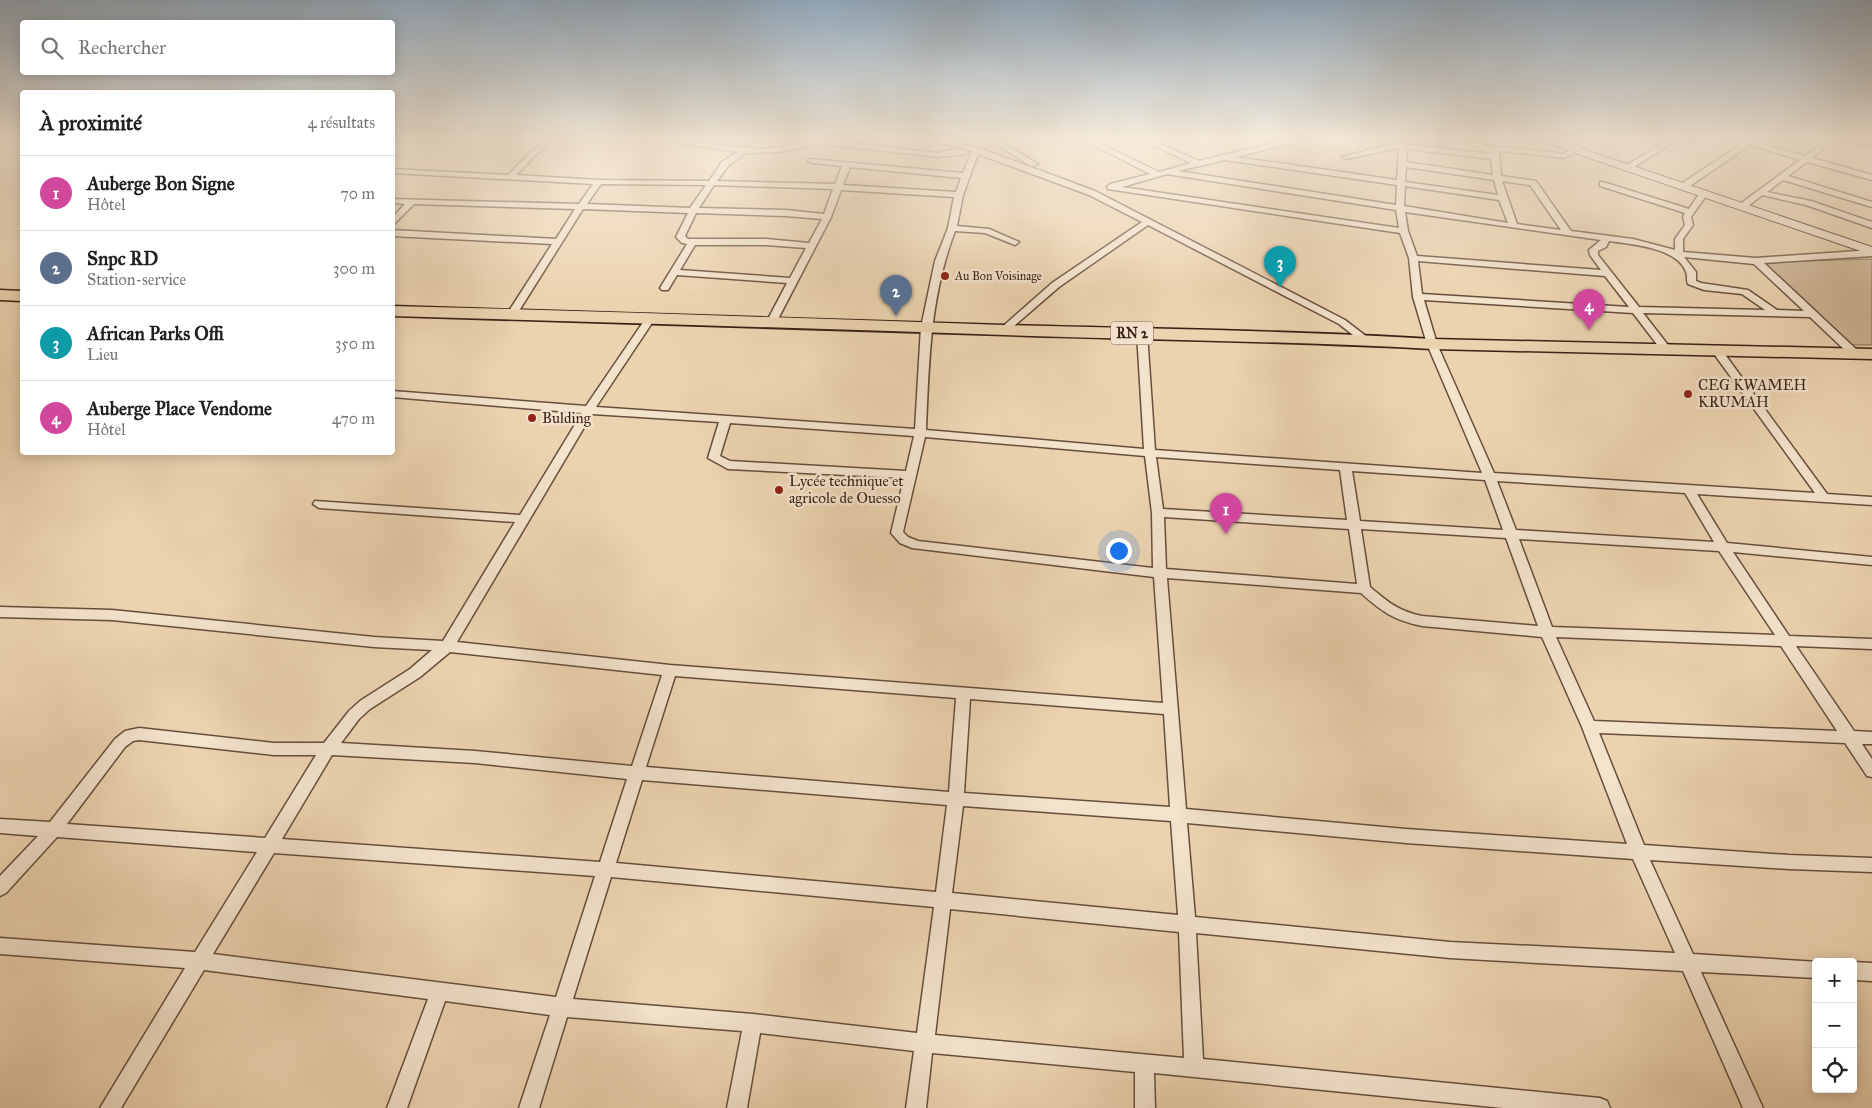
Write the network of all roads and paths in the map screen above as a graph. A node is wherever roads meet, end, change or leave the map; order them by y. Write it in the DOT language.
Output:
graph roads {
  1 [pos="593,192"];
  2 [pos="707,192"];
  3 [pos="838,192"];
  4 [pos="903,192"];
  5 [pos="960,192"];
  6 [pos="1092,192"];
  7 [pos="1135,192"];
  8 [pos="1294,192"];
  9 [pos="1401,192"];
  10 [pos="1456,192"];
  11 [pos="1500,192"];
  12 [pos="1540,192"];
  13 [pos="1628,192"];
  14 [pos="1700,192"];
  15 [pos="1829,192"];
  16 [pos="1704,193"];
  17 [pos="1762,193"];
  18 [pos="959,195"];
  19 [pos="1501,198"];
  20 [pos="395,201"];
  21 [pos="411,202"];
  22 [pos="1872,205"];
  23 [pos="1743,206"];
  24 [pos="580,208"];
  25 [pos="1400,208"];
  26 [pos="693,210"];
  27 [pos="1690,212"];
  28 [pos="828,217"];
  29 [pos="395,221"];
  30 [pos="1149,221"];
  31 [pos="1872,225"];
  32 [pos="1514,226"];
  33 [pos="952,228"];
  34 [pos="1404,232"];
  35 [pos="395,233"];
  36 [pos="1568,233"];
  37 [pos="1606,239"];
  38 [pos="559,242"];
  39 [pos="692,242"];
  40 [pos="1015,242"];
  41 [pos="811,246"];
  42 [pos="1872,252"];
  43 [pos="1679,254"];
  44 [pos="1413,258"];
  45 [pos="1756,261"];
  46 [pos="674,272"];
  47 [pos="1607,272"];
  48 [pos="792,281"];
  49 [pos="665,288"];
  50 [pos="0,295"];
  51 [pos="20,296"];
  52 [pos="1418,296"];
  53 [pos="1637,310"];
  54 [pos="395,311"];
  55 [pos="1774,313"];
  56 [pos="512,314"];
  57 [pos="1813,314"];
  58 [pos="651,317"];
  59 [pos="772,320"];
  60 [pos="926,327"];
  61 [pos="1004,330"];
  62 [pos="1142,333"];
  63 [pos="1366,340"];
  64 [pos="1432,344"];
  65 [pos="1666,349"];
  66 [pos="1717,351"];
  67 [pos="1854,354"];
  68 [pos="1872,354"];
  69 [pos="395,394"];
  70 [pos="589,410"];
  71 [pos="726,419"];
  72 [pos="920,433"];
  73 [pos="1150,452"];
  74 [pos="1345,466"];
  75 [pos="911,475"];
  76 [pos="1490,478"];
  77 [pos="1688,489"];
  78 [pos="1824,498"];
  79 [pos="1872,501"];
  80 [pos="319,504"];
  81 [pos="1158,513"];
  82 [pos="524,519"];
  83 [pos="1354,525"];
  84 [pos="1512,536"];
  85 [pos="1723,547"];
  86 [pos="1872,560"];
  87 [pos="1160,573"];
  88 [pos="1364,589"];
  89 [pos="0,612"];
  90 [pos="1547,632"];
  91 [pos="1785,642"];
  92 [pos="1872,644"];
  93 [pos="447,646"];
  94 [pos="670,670"];
  95 [pos="963,693"];
  96 [pos="1171,709"];
  97 [pos="1588,727"];
  98 [pos="1849,737"];
  99 [pos="1872,738"];
  100 [pos="328,749"];
  101 [pos="1872,771"];
  102 [pos="637,773"];
  103 [pos="956,799"];
  104 [pos="1179,815"];
  105 [pos="0,826"];
  106 [pos="54,830"];
  107 [pos="270,844"];
  108 [pos="1638,850"];
  109 [pos="1872,865"];
  110 [pos="606,869"];
  111 [pos="0,888"];
  112 [pos="944,902"];
  113 [pos="1187,926"];
  114 [pos="0,946"];
  115 [pos="201,961"];
  116 [pos="1688,963"];
  117 [pos="1812,969"];
  118 [pos="1857,971"];
  119 [pos="1872,972"];
  120 [pos="440,991"];
  121 [pos="561,1007"];
  122 [pos="753,1024"];
  123 [pos="924,1043"];
  124 [pos="1144,1063"];
  125 [pos="1194,1068"];
  126 [pos="110,1108"];
  127 [pos="397,1108"];
  128 [pos="529,1108"];
  129 [pos="737,1108"];
  130 [pos="916,1108"];
  131 [pos="1145,1108"];
  132 [pos="1600,1108"];
  133 [pos="1753,1108"];
  1 -- 24 [label="street"];
  2 -- 26 [label="street"];
  3 -- 28 [label="street"];
  4 -- 18 [label="street"];
  5 -- 18 [label="street"];
  6 -- 30 [label="street"];
  7 -- 34 [label="street"];
  8 -- 25 [label="street"];
  9 -- 25 [label="street"];
  10 -- 19 [label="street"];
  11 -- 19 [label="street"];
  12 -- 36 [label="street"];
  13 -- 27 [label="street"];
  14 -- 16 [label="street"];
  15 -- 22 [label="street"];
  16 -- 23 [label="street"];
  16 -- 27 [label="street"];
  17 -- 23 [label="street"];
  17 -- 31 [label="street"];
  18 -- 33 [label="street"];
  19 -- 32 [label="street"];
  20 -- 21 [label="street"];
  21 -- 24 [label="street"];
  21 -- 29 [label="street"];
  23 -- 42 [label="street"];
  24 -- 26 [label="street"];
  24 -- 38 [label="street"];
  25 -- 32 [label="street"];
  25 -- 34 [label="street"];
  26 -- 28 [label="street"];
  26 -- 39 [label="street"];
  27 -- 43 [label="street"];
  28 -- 41 [label="street"];
  30 -- 61 [label="street"];
  30 -- 63 [label="street"];
  32 -- 36 [label="street"];
  33 -- 40 [label="street"];
  33 -- 60 [label="street"];
  34 -- 44 [label="street"];
  35 -- 38 [label="street"];
  36 -- 37 [label="street"];
  37 -- 43 [label="street"];
  37 -- 47 [label="street"];
  38 -- 56 [label="street"];
  39 -- 41 [label="street"];
  39 -- 46 [label="street"];
  41 -- 48 [label="street"];
  42 -- 45 [label="street"];
  43 -- 45 [label="street"];
  43 -- 55 [label="street"];
  44 -- 47 [label="street"];
  44 -- 52 [label="street"];
  45 -- 57 [label="street"];
  46 -- 48 [label="street"];
  46 -- 49 [label="street"];
  47 -- 53 [label="street"];
  48 -- 59 [label="street"];
  50 -- 51 [label="highway"];
  52 -- 53 [label="street"];
  52 -- 64 [label="street"];
  53 -- 55 [label="street"];
  53 -- 65 [label="street"];
  54 -- 56 [label="highway, RN 2"];
  55 -- 57 [label="street"];
  56 -- 58 [label="highway, RN 2"];
  57 -- 67 [label="street"];
  58 -- 59 [label="highway, RN 2"];
  58 -- 70 [label="street"];
  59 -- 60 [label="highway, RN 2"];
  60 -- 61 [label="highway, RN 2"];
  60 -- 72 [label="street"];
  61 -- 62 [label="highway, RN 2"];
  62 -- 63 [label="highway, RN 2"];
  62 -- 73 [label="street"];
  63 -- 64 [label="highway, RN 2"];
  64 -- 65 [label="highway, RN 2"];
  64 -- 76 [label="street"];
  65 -- 66 [label="highway, RN 2"];
  66 -- 67 [label="highway, RN 2"];
  66 -- 78 [label="street"];
  67 -- 68 [label="highway, RN 2"];
  69 -- 70 [label="street"];
  70 -- 71 [label="street"];
  70 -- 82 [label="street"];
  71 -- 72 [label="street"];
  71 -- 75 [label="street"];
  72 -- 73 [label="street"];
  72 -- 75 [label="street"];
  73 -- 74 [label="street"];
  73 -- 81 [label="street"];
  74 -- 76 [label="street"];
  74 -- 83 [label="street"];
  75 -- 87 [label="street"];
  76 -- 77 [label="street"];
  76 -- 84 [label="street"];
  77 -- 78 [label="street"];
  77 -- 85 [label="street"];
  78 -- 79 [label="street"];
  80 -- 82 [label="street"];
  81 -- 83 [label="street"];
  81 -- 87 [label="street"];
  82 -- 93 [label="street"];
  83 -- 84 [label="street"];
  83 -- 88 [label="street"];
  84 -- 85 [label="street"];
  84 -- 90 [label="street"];
  85 -- 86 [label="street"];
  85 -- 91 [label="street"];
  87 -- 88 [label="street"];
  87 -- 96 [label="street"];
  88 -- 90 [label="street"];
  89 -- 93 [label="street"];
  90 -- 91 [label="street"];
  90 -- 97 [label="street"];
  91 -- 92 [label="street"];
  91 -- 98 [label="street"];
  93 -- 94 [label="street"];
  93 -- 100 [label="street"];
  94 -- 95 [label="street"];
  94 -- 102 [label="street"];
  95 -- 96 [label="street"];
  95 -- 103 [label="street"];
  96 -- 104 [label="street"];
  97 -- 98 [label="street"];
  97 -- 108 [label="street"];
  98 -- 99 [label="street"];
  98 -- 101 [label="street"];
  100 -- 102 [label="street"];
  100 -- 106 [label="street"];
  100 -- 107 [label="street"];
  102 -- 103 [label="street"];
  102 -- 110 [label="street"];
  103 -- 104 [label="street"];
  103 -- 112 [label="street"];
  104 -- 108 [label="street"];
  104 -- 113 [label="street"];
  105 -- 106 [label="street"];
  106 -- 107 [label="street"];
  106 -- 111 [label="street"];
  107 -- 110 [label="street"];
  107 -- 115 [label="street"];
  108 -- 109 [label="street"];
  108 -- 116 [label="street"];
  110 -- 112 [label="street"];
  110 -- 121 [label="street"];
  112 -- 113 [label="street"];
  112 -- 123 [label="street"];
  113 -- 116 [label="street"];
  113 -- 125 [label="street"];
  114 -- 115 [label="street"];
  115 -- 120 [label="street"];
  115 -- 126 [label="street"];
  116 -- 117 [label="street"];
  116 -- 133 [label="street"];
  118 -- 119 [label="street"];
  120 -- 121 [label="street"];
  120 -- 127 [label="street"];
  121 -- 122 [label="street"];
  121 -- 128 [label="street"];
  122 -- 123 [label="street"];
  122 -- 129 [label="street"];
  123 -- 124 [label="street"];
  123 -- 130 [label="street"];
  124 -- 125 [label="street"];
  124 -- 131 [label="street"];
  125 -- 132 [label="street"];
}
